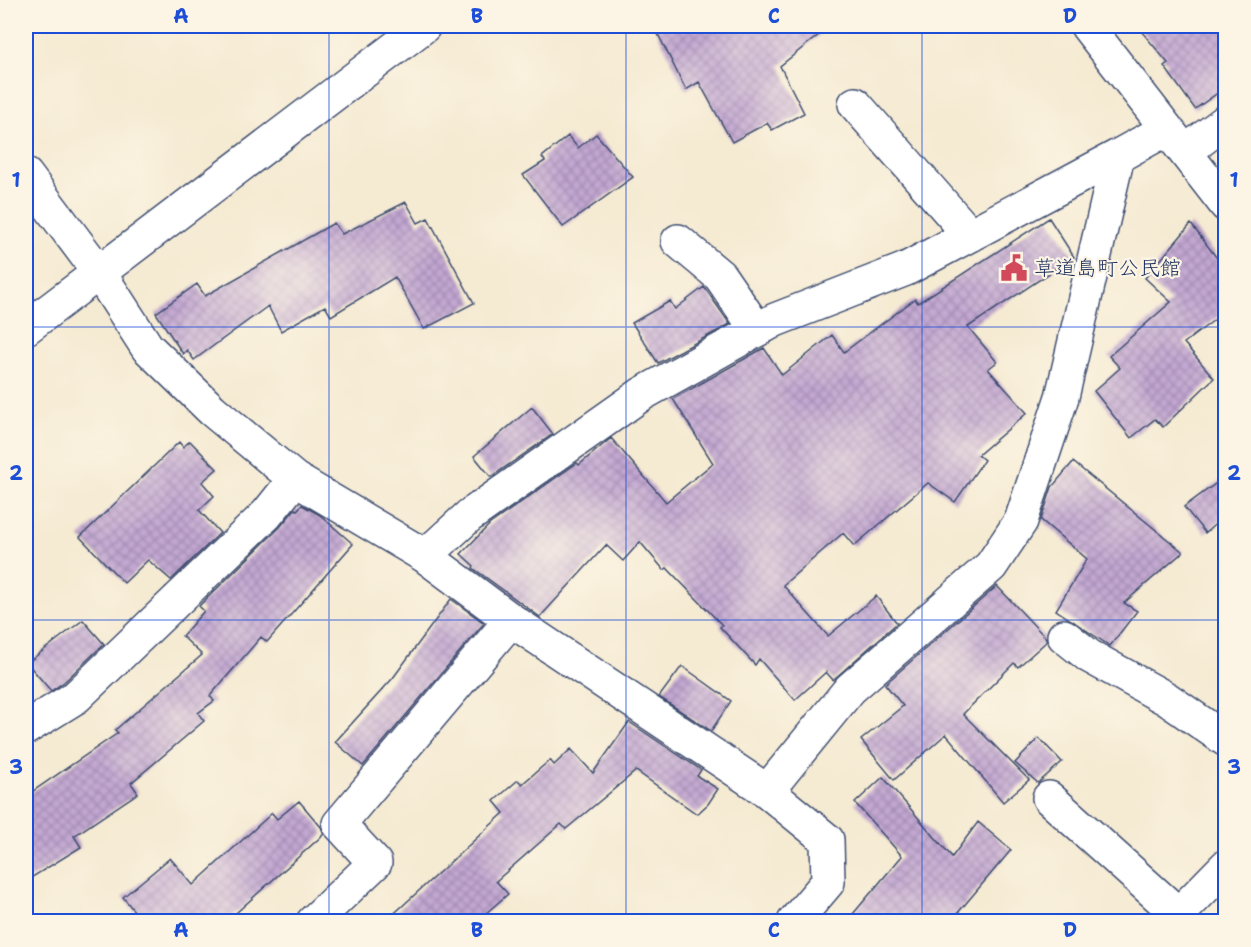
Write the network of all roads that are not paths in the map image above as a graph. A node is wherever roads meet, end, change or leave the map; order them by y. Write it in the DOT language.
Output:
graph roads {
  1 [pos="424,26"];
  2 [pos="1087,26"];
  3 [pos="855,104"];
  4 [pos="1226,121"];
  5 [pos="1176,141"];
  6 [pos="1118,156"];
  7 [pos="26,175"];
  8 [pos="1226,205"];
  9 [pos="970,235"];
  10 [pos="678,241"];
  11 [pos="98,271"];
  12 [pos="26,328"];
  13 [pos="757,330"];
  14 [pos="295,479"];
  15 [pos="425,556"];
  16 [pos="511,620"];
  17 [pos="1064,636"];
  18 [pos="26,728"];
  19 [pos="1226,740"];
  20 [pos="767,791"];
  21 [pos="1050,798"];
  22 [pos="1226,866"];
  23 [pos="1175,918"];
  24 [pos="313,921"];
  25 [pos="794,921"];
  1 -- 11 [label="street"];
  2 -- 5 [label="street"];
  3 -- 9 [label="street"];
  4 -- 5 [label="street"];
  5 -- 6 [label="street"];
  5 -- 8 [label="street"];
  6 -- 9 [label="street"];
  6 -- 20 [label="street"];
  7 -- 11 [label="street"];
  9 -- 13 [label="street"];
  10 -- 13 [label="street"];
  11 -- 12 [label="street"];
  11 -- 14 [label="street"];
  13 -- 15 [label="street"];
  14 -- 15 [label="street"];
  14 -- 18 [label="street"];
  15 -- 16 [label="street"];
  16 -- 20 [label="street"];
  16 -- 24 [label="street"];
  17 -- 19 [label="street"];
  20 -- 25 [label="street"];
  21 -- 23 [label="street"];
  22 -- 23 [label="street"];
}
